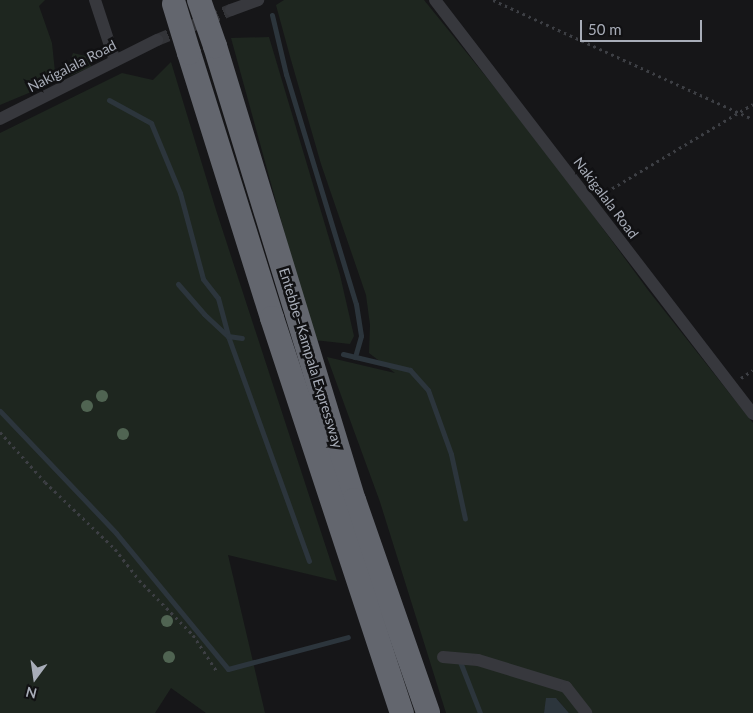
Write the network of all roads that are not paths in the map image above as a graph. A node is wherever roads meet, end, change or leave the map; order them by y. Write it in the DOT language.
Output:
graph roads {
  1 [pos="95,0"];
  2 [pos="199,0"];
  3 [pos="258,0"];
  4 [pos="435,0"];
  5 [pos="174,2"];
  6 [pos="231,10"];
  7 [pos="157,40"];
  8 [pos="115,61"];
  9 [pos="0,119"];
  10 [pos="753,414"];
  11 [pos="443,657"];
  12 [pos="402,713"];
  13 [pos="428,713"];
  14 [pos="586,713"];
  1 -- 8 [label="street"];
  2 -- 13 [label="highway, Entebbe–Kampala Expressway, bridge"];
  3 -- 6 [label="street"];
  4 -- 10 [label="street, Nakigalala Road"];
  5 -- 12 [label="highway, Entebbe–Kampala Expressway, bridge"];
  7 -- 8 [label="street, Nakigalala Road"];
  8 -- 9 [label="street, Nakigalala Road"];
  11 -- 14 [label="street"];
}
